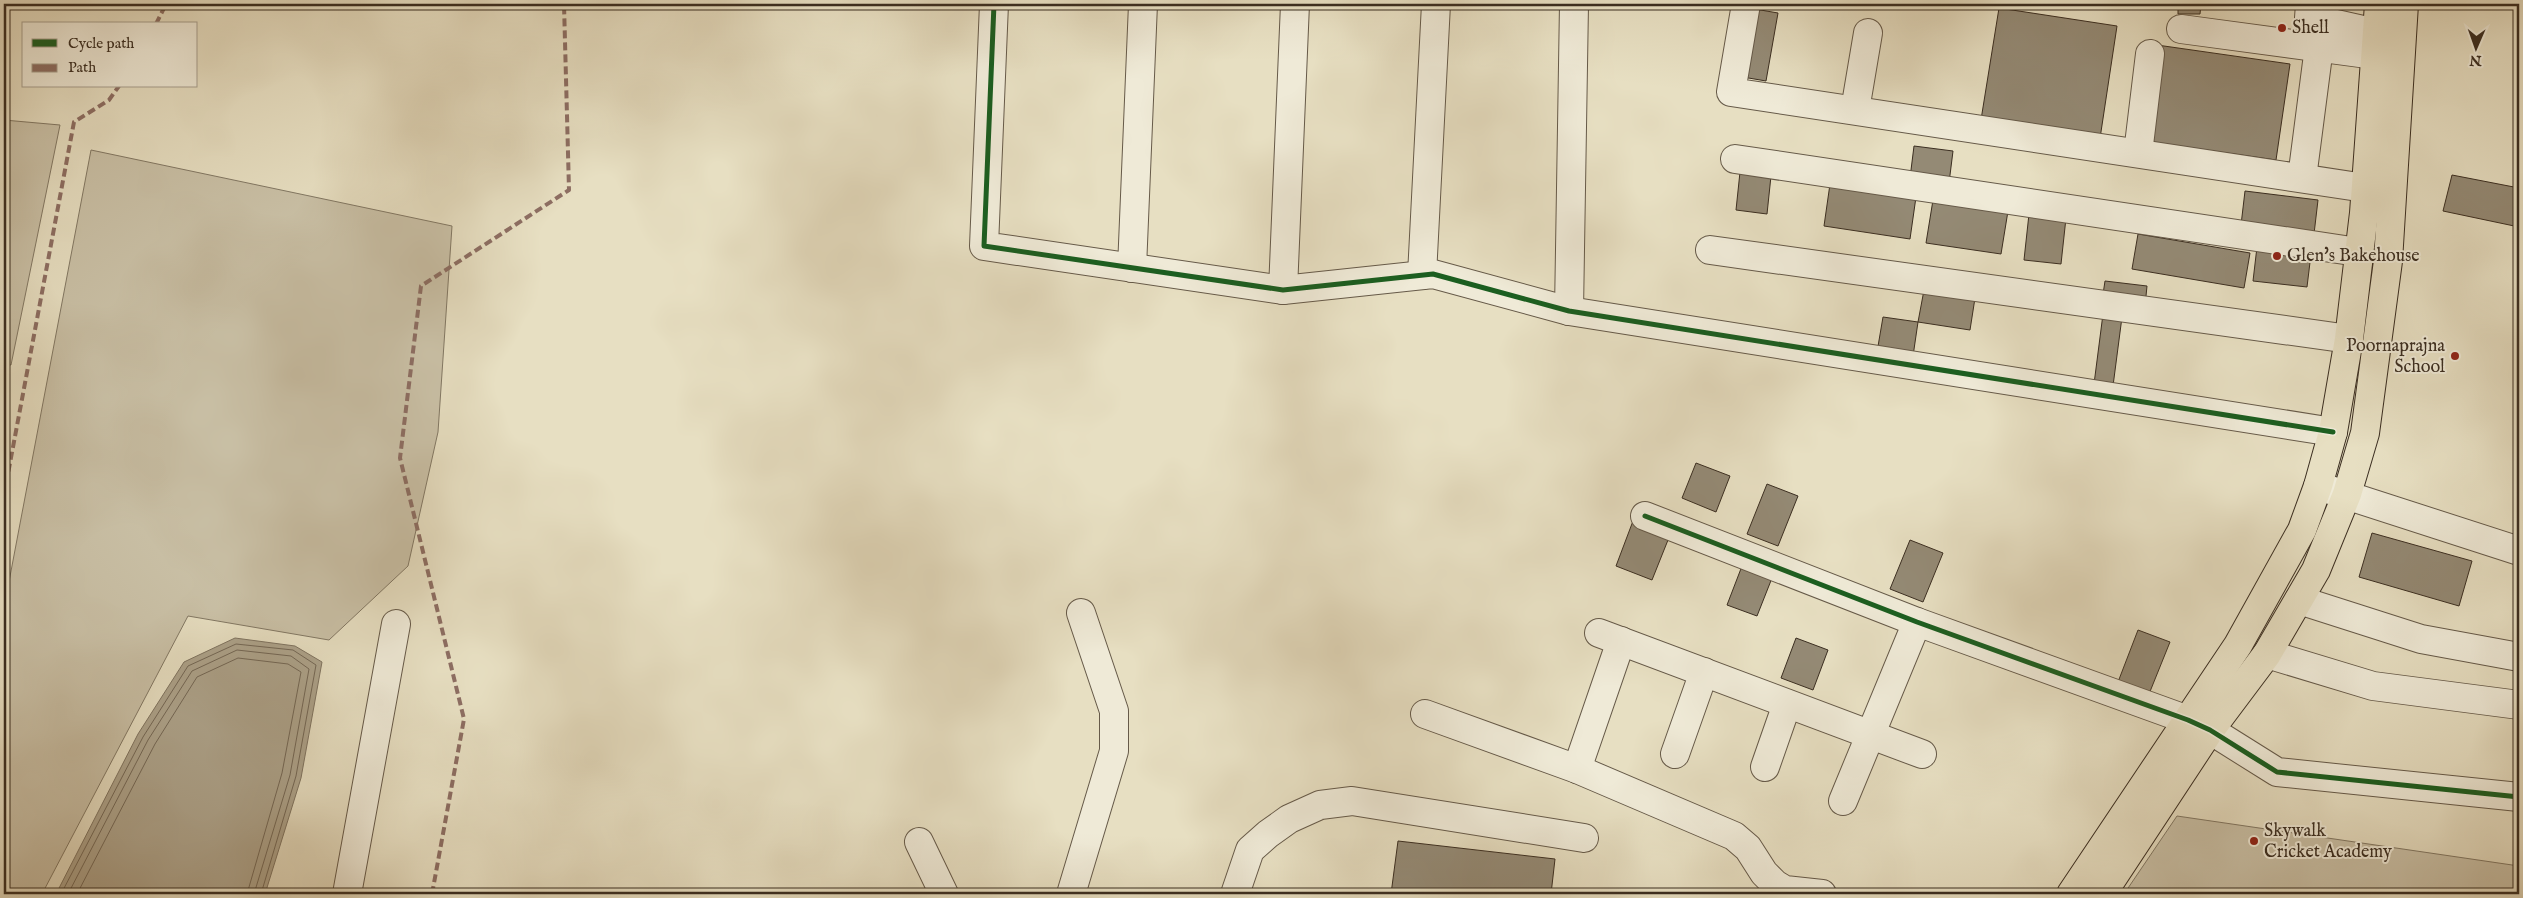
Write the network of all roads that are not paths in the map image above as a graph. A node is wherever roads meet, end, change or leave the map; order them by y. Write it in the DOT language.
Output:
graph roads {
  1 [pos="994,4"];
  2 [pos="1143,4"];
  3 [pos="1295,4"];
  4 [pos="1436,4"];
  5 [pos="1574,4"];
  6 [pos="1746,4"];
  7 [pos="2310,4"];
  8 [pos="2379,4"];
  9 [pos="2404,4"];
  10 [pos="2181,29"];
  11 [pos="1868,33"];
  12 [pos="2376,44"];
  13 [pos="2319,47"];
  14 [pos="2150,54"];
  15 [pos="1855,110"];
  16 [pos="2138,153"];
  17 [pos="1735,159"];
  18 [pos="2302,178"];
  19 [pos="2364,200"];
  20 [pos="2392,217"];
  21 [pos="1710,250"];
  22 [pos="2358,252"];
  23 [pos="1132,268"];
  24 [pos="1422,275"];
  25 [pos="1284,290"];
  26 [pos="1569,311"];
  27 [pos="2349,339"];
  28 [pos="2333,432"];
  29 [pos="2318,486"];
  30 [pos="2347,494"];
  31 [pos="1646,516"];
  32 [pos="2519,551"];
  33 [pos="2299,600"];
  34 [pos="1081,613"];
  35 [pos="1917,622"];
  36 [pos="396,624"];
  37 [pos="2267,654"];
  38 [pos="2519,657"];
  39 [pos="1704,672"];
  40 [pos="1787,704"];
  41 [pos="2519,705"];
  42 [pos="1425,714"];
  43 [pos="2199,725"];
  44 [pos="1870,735"];
  45 [pos="1675,754"];
  46 [pos="1922,754"];
  47 [pos="1765,767"];
  48 [pos="1577,768"];
  49 [pos="2519,797"];
  50 [pos="1843,800"];
  51 [pos="1584,838"];
  52 [pos="919,842"];
  53 [pos="347,894"];
  54 [pos="944,894"];
  55 [pos="1071,894"];
  56 [pos="1235,894"];
  57 [pos="1822,894"];
  58 [pos="2070,894"];
  59 [pos="2102,894"];
  1 -- 23 [label="street"];
  2 -- 23 [label="street"];
  3 -- 25 [label="street"];
  4 -- 24 [label="street"];
  5 -- 26 [label="street"];
  6 -- 15 [label="street"];
  7 -- 12 [label="street"];
  8 -- 12 [label="main road"];
  9 -- 20 [label="main road"];
  10 -- 13 [label="street"];
  11 -- 15 [label="street"];
  12 -- 13 [label="street"];
  12 -- 19 [label="main road"];
  13 -- 18 [label="street"];
  14 -- 16 [label="street"];
  15 -- 16 [label="street"];
  16 -- 18 [label="street"];
  17 -- 22 [label="street"];
  18 -- 19 [label="street"];
  19 -- 20 [label="main road"];
  19 -- 22 [label="main road"];
  20 -- 30 [label="main road"];
  21 -- 27 [label="street"];
  22 -- 27 [label="main road"];
  23 -- 25 [label="street"];
  24 -- 25 [label="street"];
  24 -- 26 [label="street"];
  26 -- 28 [label="street"];
  27 -- 28 [label="main road"];
  28 -- 29 [label="main road"];
  29 -- 30 [label="street"];
  29 -- 43 [label="main road"];
  30 -- 32 [label="street"];
  30 -- 33 [label="main road"];
  31 -- 35 [label="street"];
  33 -- 37 [label="main road"];
  33 -- 38 [label="street"];
  34 -- 55 [label="street"];
  35 -- 43 [label="street"];
  35 -- 44 [label="street"];
  36 -- 53 [label="street"];
  37 -- 41 [label="street"];
  37 -- 43 [label="main road"];
  39 -- 40 [label="street"];
  39 -- 45 [label="street"];
  39 -- 48 [label="street"];
  40 -- 44 [label="street"];
  40 -- 47 [label="street"];
  42 -- 48 [label="street"];
  43 -- 49 [label="street"];
  43 -- 58 [label="main road"];
  43 -- 59 [label="main road"];
  44 -- 46 [label="street"];
  44 -- 50 [label="street"];
  48 -- 57 [label="street"];
  51 -- 56 [label="street"];
  52 -- 54 [label="street"];
}
